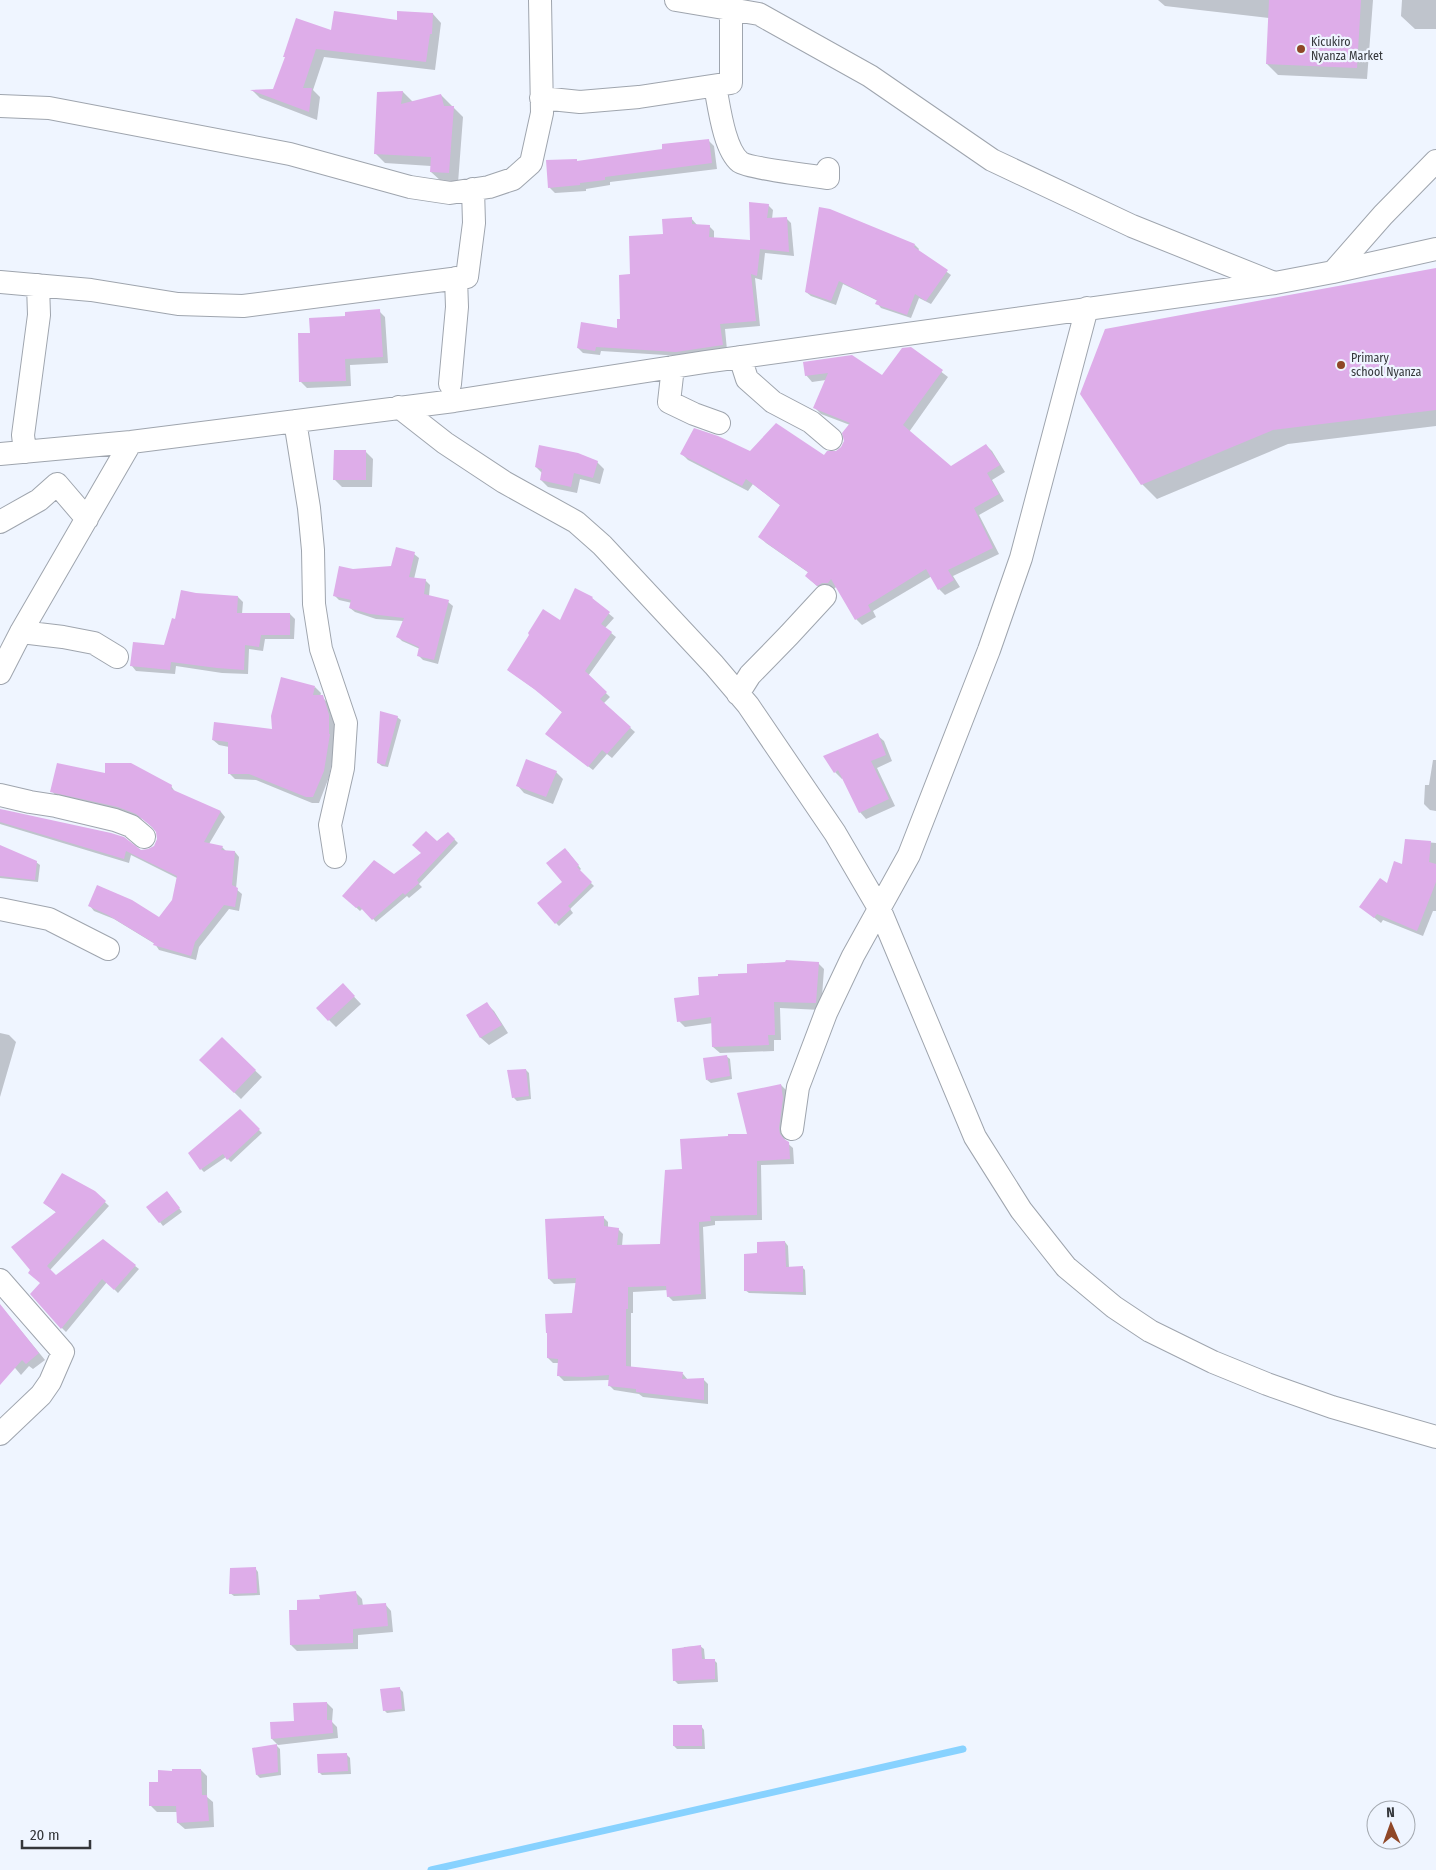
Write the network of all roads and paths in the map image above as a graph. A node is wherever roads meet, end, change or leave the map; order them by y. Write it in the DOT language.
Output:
graph roads {
  1 [pos="540,0"];
  2 [pos="676,0"];
  3 [pos="731,9"];
  4 [pos="715,86"];
  5 [pos="541,98"];
  6 [pos="0,106"];
  7 [pos="1436,161"];
  8 [pos="828,169"];
  9 [pos="473,189"];
  10 [pos="1436,249"];
  11 [pos="1333,272"];
  12 [pos="456,278"];
  13 [pos="0,282"];
  14 [pos="1274,283"];
  15 [pos="38,285"];
  16 [pos="1087,308"];
  17 [pos="740,357"];
  18 [pos="673,367"];
  19 [pos="450,384"];
  20 [pos="399,408"];
  21 [pos="295,421"];
  22 [pos="719,423"];
  23 [pos="831,439"];
  24 [pos="131,442"];
  25 [pos="25,452"];
  26 [pos="0,454"];
  27 [pos="87,519"];
  28 [pos="0,522"];
  29 [pos="825,596"];
  30 [pos="21,632"];
  31 [pos="117,657"];
  32 [pos="0,673"];
  33 [pos="738,694"];
  34 [pos="0,795"];
  35 [pos="144,838"];
  36 [pos="335,857"];
  37 [pos="0,909"];
  38 [pos="880,910"];
  39 [pos="108,949"];
  40 [pos="792,1129"];
  41 [pos="0,1280"];
  42 [pos="0,1434"];
  43 [pos="1436,1437"];
  1 -- 5 [label="street"];
  2 -- 3 [label="street"];
  3 -- 4 [label="street"];
  3 -- 14 [label="street"];
  4 -- 5 [label="street"];
  4 -- 8 [label="street"];
  5 -- 9 [label="street"];
  6 -- 9 [label="street"];
  7 -- 11 [label="street"];
  9 -- 12 [label="street"];
  10 -- 11 [label="street"];
  11 -- 14 [label="street"];
  12 -- 15 [label="street"];
  12 -- 19 [label="street"];
  13 -- 15 [label="street"];
  14 -- 16 [label="street"];
  15 -- 25 [label="street"];
  16 -- 17 [label="street"];
  16 -- 38 [label="street"];
  17 -- 18 [label="street"];
  17 -- 23 [label="street"];
  18 -- 20 [label="street"];
  18 -- 22 [label="street"];
  20 -- 21 [label="street"];
  20 -- 33 [label="street"];
  21 -- 24 [label="street"];
  21 -- 36 [label="street"];
  24 -- 25 [label="street"];
  24 -- 27 [label="street"];
  25 -- 26 [label="street"];
  27 -- 28 [label="street"];
  27 -- 30 [label="street"];
  29 -- 33 [label="street"];
  30 -- 31 [label="street"];
  30 -- 32 [label="street"];
  33 -- 38 [label="street"];
  34 -- 35 [label="street"];
  37 -- 39 [label="street"];
  38 -- 40 [label="street"];
  38 -- 43 [label="street"];
  41 -- 42 [label="street"];
}
